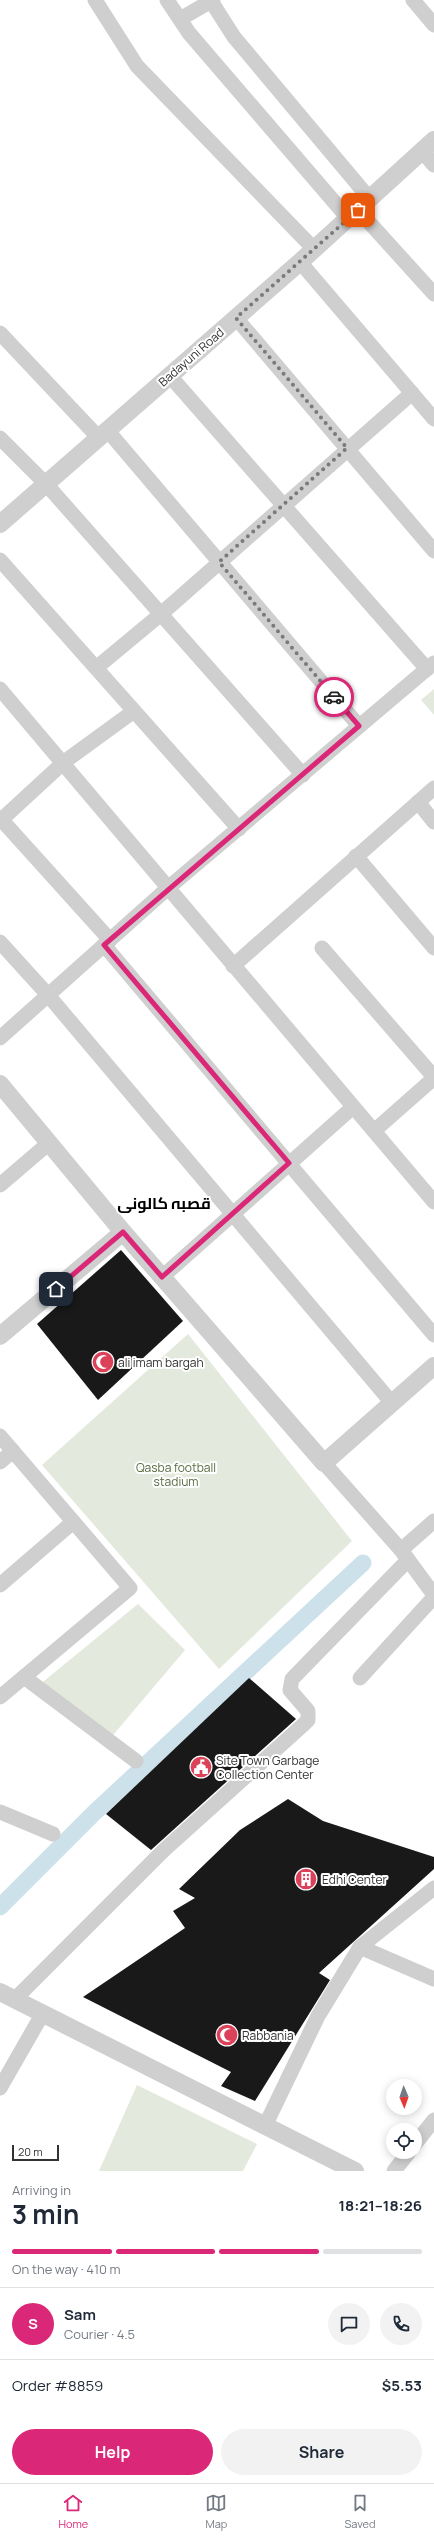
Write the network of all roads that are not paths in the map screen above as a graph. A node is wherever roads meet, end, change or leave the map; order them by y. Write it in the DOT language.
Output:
graph roads {
  1 [pos="95,0"];
  2 [pos="167,0"];
  3 [pos="413,0"];
  4 [pos="212,1"];
  5 [pos="180,18"];
  6 [pos="434,25"];
  7 [pos="428,146"];
  8 [pos="434,164"];
  9 [pos="359,209"];
  10 [pos="314,249"];
  11 [pos="300,262"];
  12 [pos="434,294"];
  13 [pos="236,318"];
  14 [pos="0,333"];
  15 [pos="170,376"];
  16 [pos="412,393"];
  17 [pos="434,419"];
  18 [pos="103,434"];
  19 [pos="0,438"];
  20 [pos="347,448"];
  21 [pos="46,484"];
  22 [pos="283,506"];
  23 [pos="0,524"];
  24 [pos="434,550"];
  25 [pos="0,560"];
  26 [pos="219,562"];
  27 [pos="161,614"];
  28 [pos="430,666"];
  29 [pos="96,668"];
  30 [pos="0,689"];
  31 [pos="134,711"];
  32 [pos="359,726"];
  33 [pos="64,762"];
  34 [pos="303,775"];
  35 [pos="434,788"];
  36 [pos="418,802"];
  37 [pos="0,820"];
  38 [pos="434,822"];
  39 [pos="239,829"];
  40 [pos="356,856"];
  41 [pos="168,888"];
  42 [pos="0,942"];
  43 [pos="107,942"];
  44 [pos="322,948"];
  45 [pos="434,948"];
  46 [pos="233,966"];
  47 [pos="48,995"];
  48 [pos="0,1038"];
  49 [pos="434,1078"];
  50 [pos="0,1084"];
  51 [pos="353,1107"];
  52 [pos="374,1131"];
  53 [pos="49,1143"];
  54 [pos="289,1163"];
  55 [pos="0,1184"];
  56 [pos="434,1202"];
  57 [pos="232,1214"];
  58 [pos="123,1232"];
  59 [pos="162,1277"];
  60 [pos="434,1335"];
  61 [pos="0,1336"];
  62 [pos="434,1366"];
  63 [pos="392,1403"];
  64 [pos="0,1436"];
  65 [pos="13,1451"];
  66 [pos="0,1462"];
  67 [pos="324,1463"];
  68 [pos="434,1521"];
  69 [pos="73,1522"];
  70 [pos="405,1555"];
  71 [pos="0,1585"];
  72 [pos="434,1596"];
  73 [pos="24,1677"];
  74 [pos="360,1678"];
  75 [pos="0,1697"];
  76 [pos="136,1761"];
  77 [pos="0,1812"];
  78 [pos="53,1834"];
  79 [pos="434,1888"];
  80 [pos="360,1947"];
  81 [pos="434,1979"];
  82 [pos="8,1996"];
  83 [pos="43,2013"];
  84 [pos="0,2088"];
  85 [pos="434,2120"];
  86 [pos="265,2126"];
  87 [pos="422,2135"];
  88 [pos="403,2159"];
  89 [pos="346,2169"];
  90 [pos="394,2171"];
  1 -- 10 [label="street"];
  2 -- 5 [label="street"];
  3 -- 6 [label="street"];
  4 -- 5 [label="street"];
  4 -- 9 [label="street"];
  5 -- 9 [label="street"];
  7 -- 8 [label="street"];
  7 -- 9 [label="street, Badayuni Road"];
  9 -- 10 [label="street, Badayuni Road"];
  9 -- 12 [label="street"];
  10 -- 11 [label="street, Badayuni Road"];
  11 -- 13 [label="street, Badayuni Road"];
  11 -- 16 [label="street"];
  13 -- 15 [label="street, Badayuni Road"];
  13 -- 20 [label="street"];
  14 -- 18 [label="street"];
  15 -- 18 [label="street, Badayuni Road"];
  15 -- 22 [label="street"];
  16 -- 17 [label="street"];
  16 -- 20 [label="street"];
  18 -- 21 [label="street, Badayuni Road"];
  18 -- 26 [label="street"];
  19 -- 21 [label="street"];
  20 -- 22 [label="street"];
  20 -- 24 [label="street"];
  21 -- 23 [label="street, Badayuni Road"];
  21 -- 27 [label="street"];
  22 -- 26 [label="street"];
  22 -- 28 [label="street"];
  25 -- 29 [label="street"];
  26 -- 27 [label="street"];
  26 -- 32 [label="street"];
  27 -- 29 [label="street"];
  27 -- 34 [label="street"];
  28 -- 32 [label="street"];
  29 -- 31 [label="street"];
  30 -- 33 [label="street"];
  31 -- 33 [label="street"];
  31 -- 39 [label="street"];
  32 -- 34 [label="street"];
  33 -- 37 [label="street"];
  33 -- 41 [label="street"];
  34 -- 39 [label="street"];
  35 -- 36 [label="street"];
  36 -- 38 [label="street"];
  36 -- 40 [label="street"];
  37 -- 43 [label="street"];
  39 -- 41 [label="street"];
  40 -- 45 [label="street"];
  40 -- 46 [label="street"];
  41 -- 43 [label="street"];
  41 -- 46 [label="street"];
  42 -- 47 [label="street"];
  43 -- 47 [label="street"];
  43 -- 54 [label="street"];
  44 -- 49 [label="street"];
  46 -- 51 [label="street"];
  47 -- 48 [label="street"];
  47 -- 57 [label="street"];
  49 -- 52 [label="street"];
  50 -- 53 [label="street"];
  51 -- 52 [label="street"];
  51 -- 54 [label="street"];
  52 -- 56 [label="street"];
  53 -- 55 [label="street"];
  53 -- 58 [label="street"];
  54 -- 57 [label="street"];
  54 -- 60 [label="street"];
  57 -- 59 [label="street"];
  57 -- 63 [label="street"];
  58 -- 59 [label="street"];
  58 -- 61 [label="street"];
  59 -- 67 [label="street"];
  62 -- 63 [label="street"];
  63 -- 67 [label="street"];
  64 -- 65 [label="street"];
  65 -- 66 [label="street"];
  65 -- 69 [label="street"];
  67 -- 70 [label="street"];
  68 -- 70 [label="street"];
  69 -- 71 [label="street"];
  69 -- 73 [label="street"];
  70 -- 72 [label="street"];
  70 -- 82 [label="street"];
  72 -- 74 [label="street"];
  73 -- 75 [label="street"];
  73 -- 76 [label="street"];
  77 -- 78 [label="street"];
  79 -- 80 [label="street"];
  80 -- 81 [label="street"];
  80 -- 86 [label="street"];
  82 -- 83 [label="street"];
  83 -- 84 [label="street"];
  83 -- 86 [label="street"];
  85 -- 87 [label="street"];
  86 -- 89 [label="street"];
  88 -- 90 [label="street"];
}
